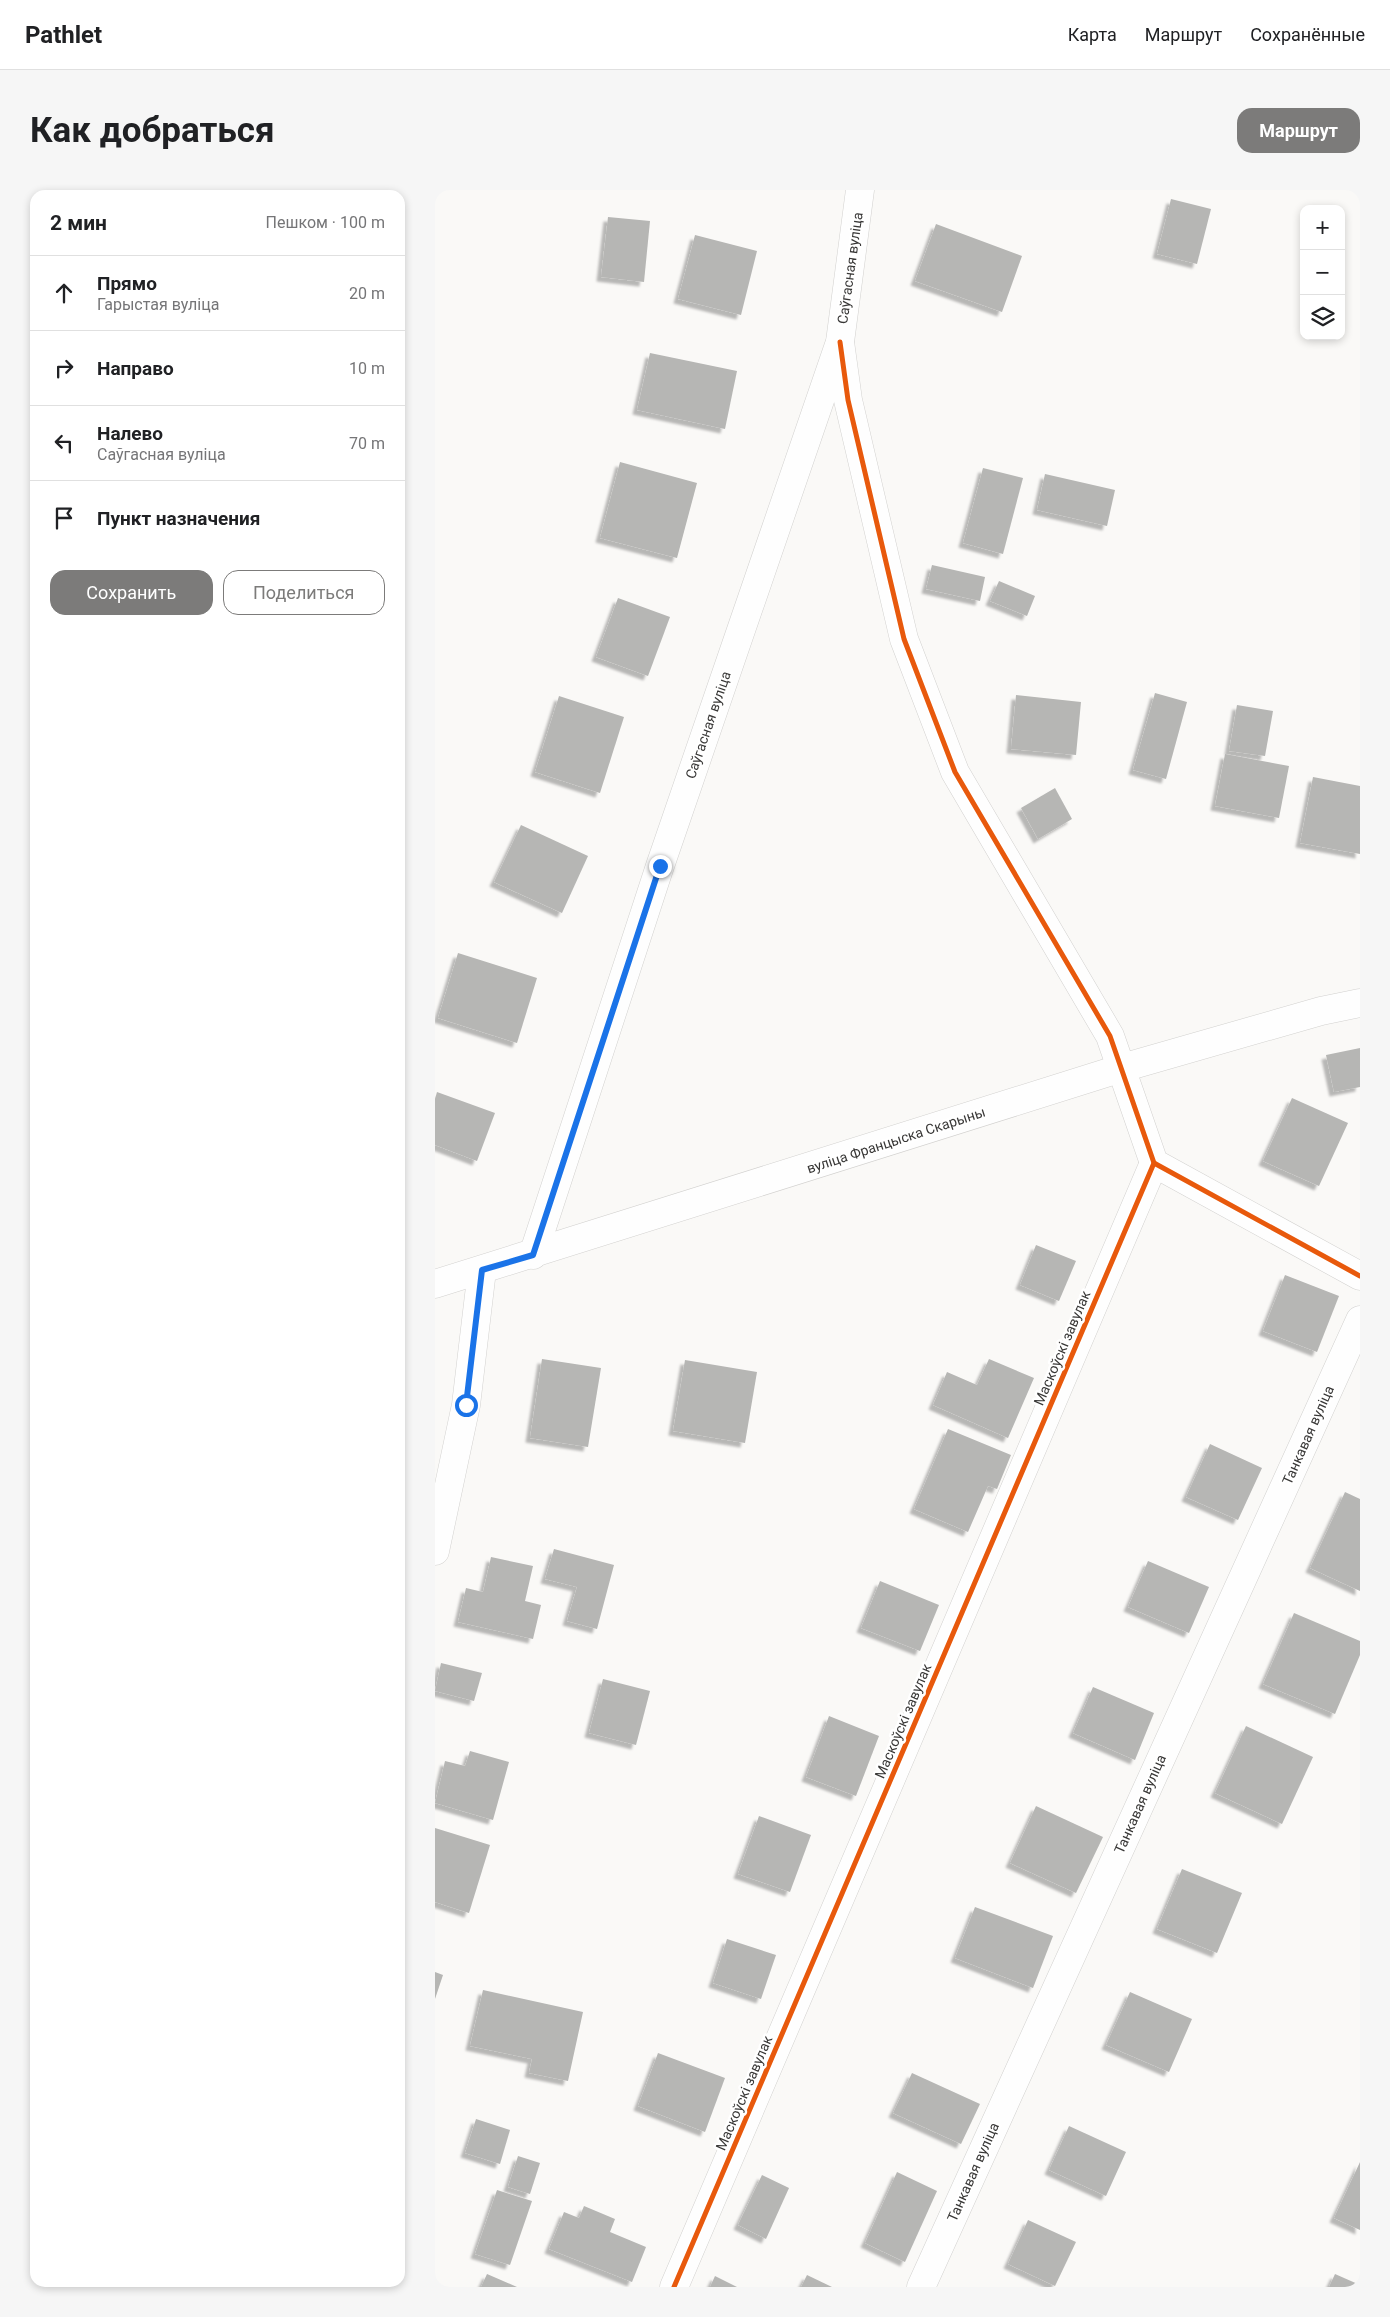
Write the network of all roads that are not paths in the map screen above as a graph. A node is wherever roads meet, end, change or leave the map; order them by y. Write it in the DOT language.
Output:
graph roads {
  1 [pos="860,190"];
  2 [pos="840,342"];
  3 [pos="1360,1002"];
  4 [pos="1122,1068"];
  5 [pos="1154,1163"];
  6 [pos="533,1255"];
  7 [pos="482,1270"];
  8 [pos="1360,1276"];
  9 [pos="435,1284"];
  10 [pos="1360,1320"];
  11 [pos="435,1551"];
  12 [pos="674,2287"];
  13 [pos="921,2287"];
  1 -- 2 [label="street, Саўгасная вуліца"];
  2 -- 4 [label="street"];
  2 -- 6 [label="street, Саўгасная вуліца"];
  3 -- 4 [label="street, вуліца Францыска Скарыны"];
  4 -- 5 [label="street"];
  4 -- 6 [label="street, вуліца Францыска Скарыны"];
  5 -- 8 [label="street"];
  5 -- 12 [label="street, Маскоўскі завулак"];
  6 -- 7 [label="street, вуліца Францыска Скарыны"];
  7 -- 9 [label="street, вуліца Францыска Скарыны"];
  7 -- 11 [label="street"];
  10 -- 13 [label="street, Танкавая вуліца"];
}
